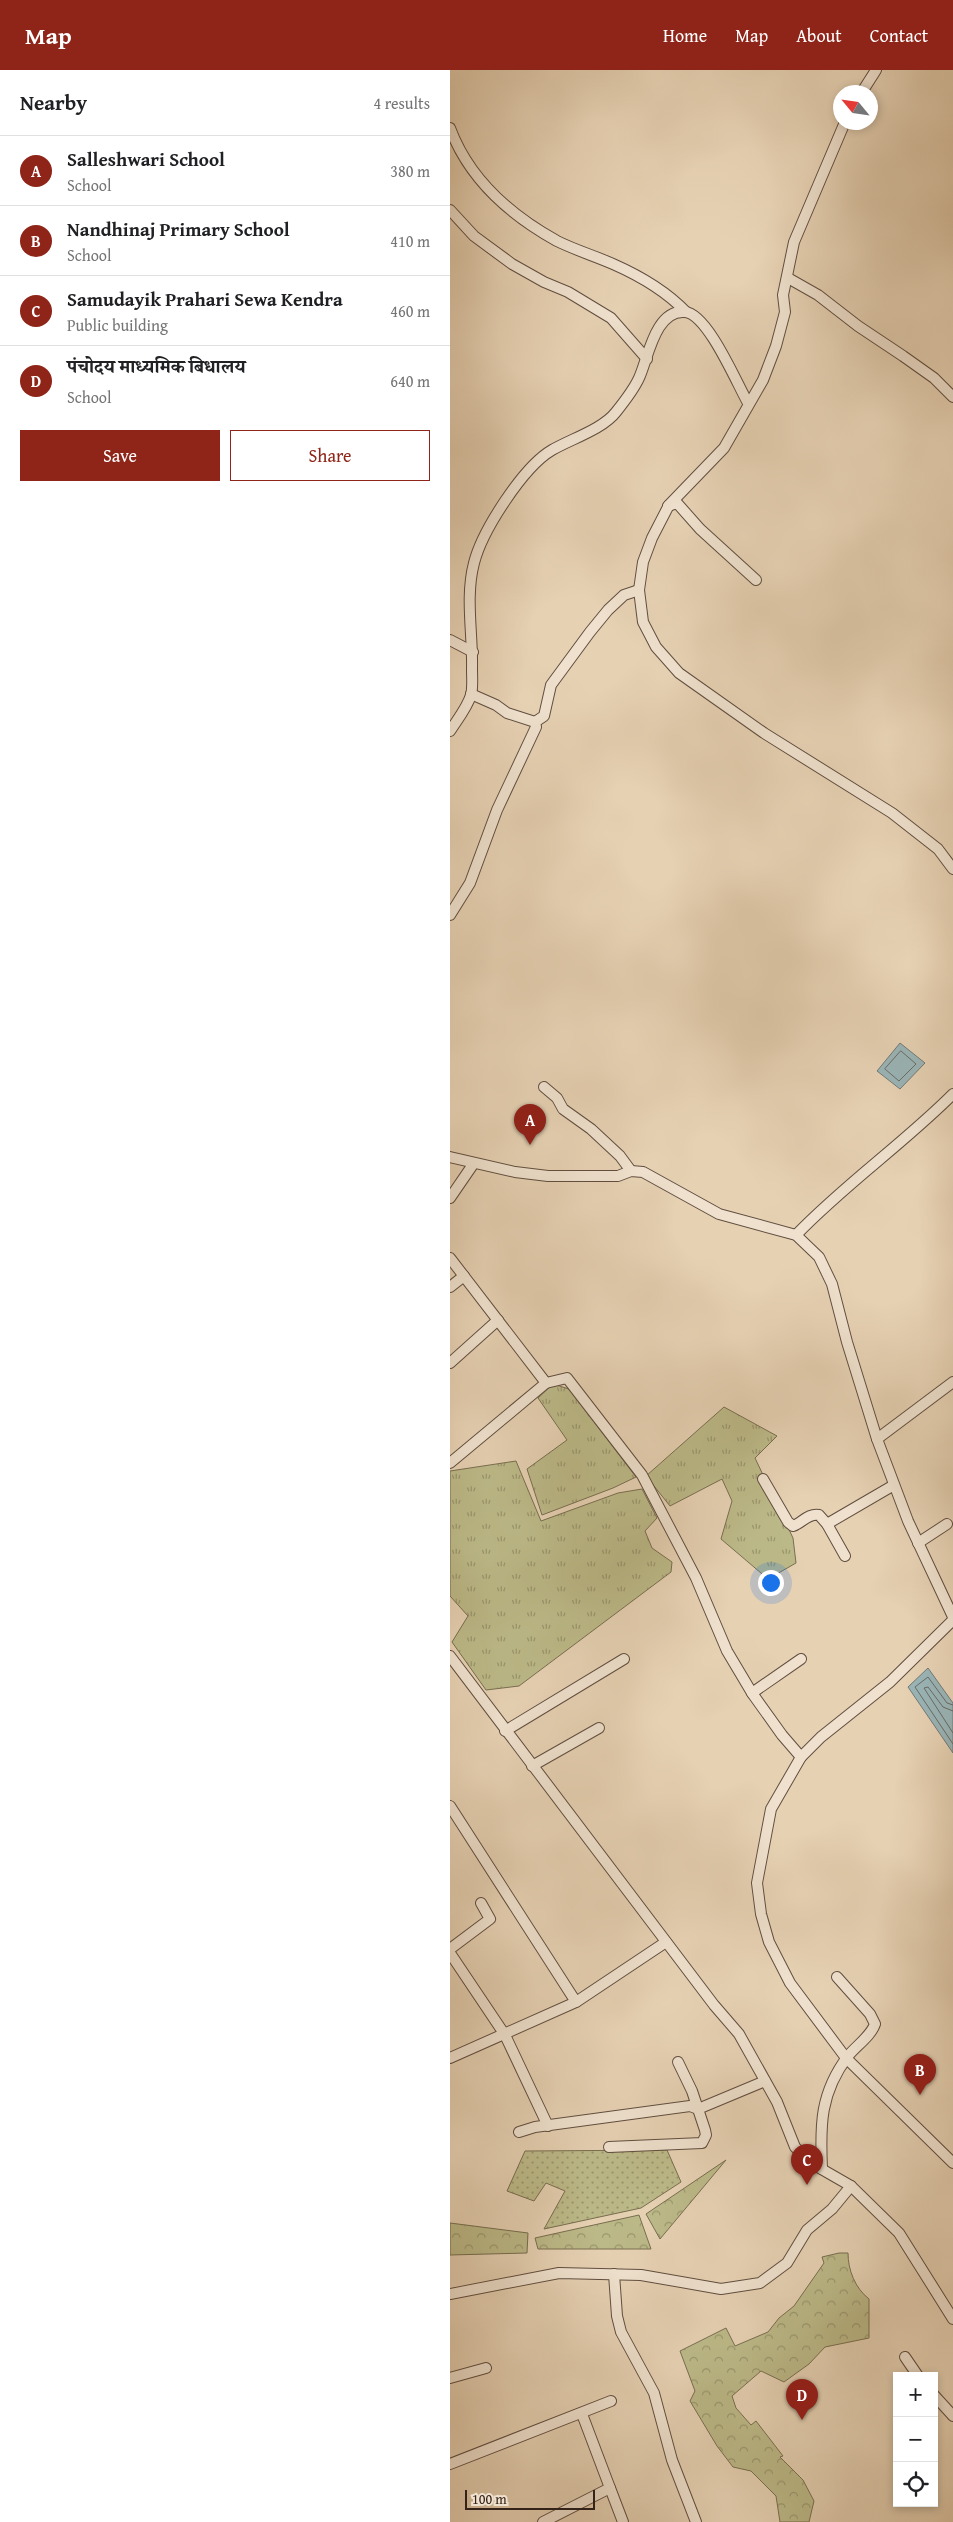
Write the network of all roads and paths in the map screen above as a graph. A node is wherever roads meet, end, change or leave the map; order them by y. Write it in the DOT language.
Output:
graph roads {
  1 [pos="876,70"];
  2 [pos="866,85"];
  3 [pos="450,128"];
  4 [pos="842,130"];
  5 [pos="450,210"];
  6 [pos="788,278"];
  7 [pos="686,312"];
  8 [pos="647,359"];
  9 [pos="953,397"];
  10 [pos="748,403"];
  11 [pos="668,506"];
  12 [pos="756,580"];
  13 [pos="639,590"];
  14 [pos="450,640"];
  15 [pos="473,652"];
  16 [pos="471,694"];
  17 [pos="535,722"];
  18 [pos="450,731"];
  19 [pos="953,869"];
  20 [pos="450,915"];
  21 [pos="544,1087"];
  22 [pos="953,1094"];
  23 [pos="450,1157"];
  24 [pos="474,1163"];
  25 [pos="631,1171"];
  26 [pos="450,1198"];
  27 [pos="796,1235"];
  28 [pos="450,1258"];
  29 [pos="464,1276"];
  30 [pos="450,1287"];
  31 [pos="498,1320"];
  32 [pos="450,1363"];
  33 [pos="953,1382"];
  34 [pos="546,1383"];
  35 [pos="876,1439"];
  36 [pos="450,1463"];
  37 [pos="763,1479"];
  38 [pos="894,1485"];
  39 [pos="827,1524"];
  40 [pos="947,1524"];
  41 [pos="918,1543"];
  42 [pos="845,1556"];
  43 [pos="953,1619"];
  44 [pos="450,1656"];
  45 [pos="624,1659"];
  46 [pos="801,1659"];
  47 [pos="752,1693"];
  48 [pos="599,1728"];
  49 [pos="505,1731"];
  50 [pos="801,1757"];
  51 [pos="532,1766"];
  52 [pos="450,1806"];
  53 [pos="453,1817"];
  54 [pos="481,1903"];
  55 [pos="666,1942"];
  56 [pos="450,1951"];
  57 [pos="837,1977"];
  58 [pos="576,2002"];
  59 [pos="505,2035"];
  60 [pos="450,2058"];
  61 [pos="846,2058"];
  62 [pos="678,2062"];
  63 [pos="765,2081"];
  64 [pos="698,2109"];
  65 [pos="548,2126"];
  66 [pos="519,2132"];
  67 [pos="609,2147"];
  68 [pos="953,2163"];
  69 [pos="822,2169"];
  70 [pos="851,2186"];
  71 [pos="614,2274"];
  72 [pos="450,2294"];
  73 [pos="953,2319"];
  74 [pos="904,2357"];
  75 [pos="486,2368"];
  76 [pos="915,2372"];
  77 [pos="450,2378"];
  78 [pos="938,2399"];
  79 [pos="611,2401"];
  80 [pos="582,2414"];
  81 [pos="953,2416"];
  82 [pos="450,2464"];
  83 [pos="610,2488"];
  84 [pos="543,2522"];
  85 [pos="623,2522"];
  86 [pos="696,2522"];
  1 -- 2 [label="street"];
  3 -- 7 [label="street"];
  4 -- 6 [label="street"];
  5 -- 8 [label="street"];
  6 -- 9 [label="street"];
  6 -- 10 [label="street"];
  7 -- 8 [label="street"];
  7 -- 10 [label="street"];
  8 -- 15 [label="street"];
  10 -- 11 [label="street"];
  11 -- 12 [label="street"];
  11 -- 13 [label="street"];
  13 -- 17 [label="street"];
  13 -- 19 [label="street"];
  14 -- 15 [label="street"];
  15 -- 16 [label="street"];
  16 -- 17 [label="street"];
  16 -- 18 [label="street"];
  17 -- 20 [label="street"];
  21 -- 25 [label="street"];
  22 -- 27 [label="street"];
  23 -- 24 [label="street"];
  24 -- 25 [label="street"];
  24 -- 26 [label="street"];
  25 -- 27 [label="street"];
  27 -- 35 [label="street"];
  28 -- 29 [label="street"];
  29 -- 30 [label="street"];
  29 -- 31 [label="street"];
  31 -- 32 [label="street"];
  31 -- 34 [label="street"];
  33 -- 35 [label="street"];
  34 -- 36 [label="street"];
  34 -- 47 [label="street"];
  35 -- 38 [label="street"];
  37 -- 39 [label="street"];
  38 -- 39 [label="street"];
  38 -- 41 [label="street"];
  39 -- 42 [label="street"];
  40 -- 41 [label="street"];
  41 -- 43 [label="street"];
  43 -- 50 [label="street"];
  44 -- 49 [label="street"];
  45 -- 49 [label="street"];
  46 -- 47 [label="street"];
  47 -- 50 [label="street"];
  48 -- 51 [label="street"];
  49 -- 51 [label="street"];
  50 -- 61 [label="street"];
  51 -- 55 [label="street"];
  52 -- 53 [label="street"];
  53 -- 58 [label="street"];
  54 -- 56 [label="street"];
  55 -- 58 [label="street"];
  55 -- 63 [label="street"];
  56 -- 59 [label="street"];
  57 -- 61 [label="street"];
  58 -- 59 [label="street"];
  59 -- 60 [label="street"];
  59 -- 65 [label="street"];
  61 -- 68 [label="street"];
  61 -- 69 [label="street"];
  62 -- 64 [label="street"];
  63 -- 64 [label="street"];
  63 -- 69 [label="street"];
  64 -- 65 [label="street"];
  64 -- 67 [label="street"];
  65 -- 66 [label="street"];
  69 -- 70 [label="street"];
  70 -- 71 [label="street"];
  70 -- 73 [label="street"];
  71 -- 72 [label="street"];
  71 -- 86 [label="street"];
  74 -- 76 [label="street"];
  75 -- 77 [label="street"];
  78 -- 81 [label="street"];
  79 -- 80 [label="street"];
  80 -- 82 [label="street"];
  80 -- 83 [label="street"];
  83 -- 84 [label="street"];
  83 -- 85 [label="street"];
}
